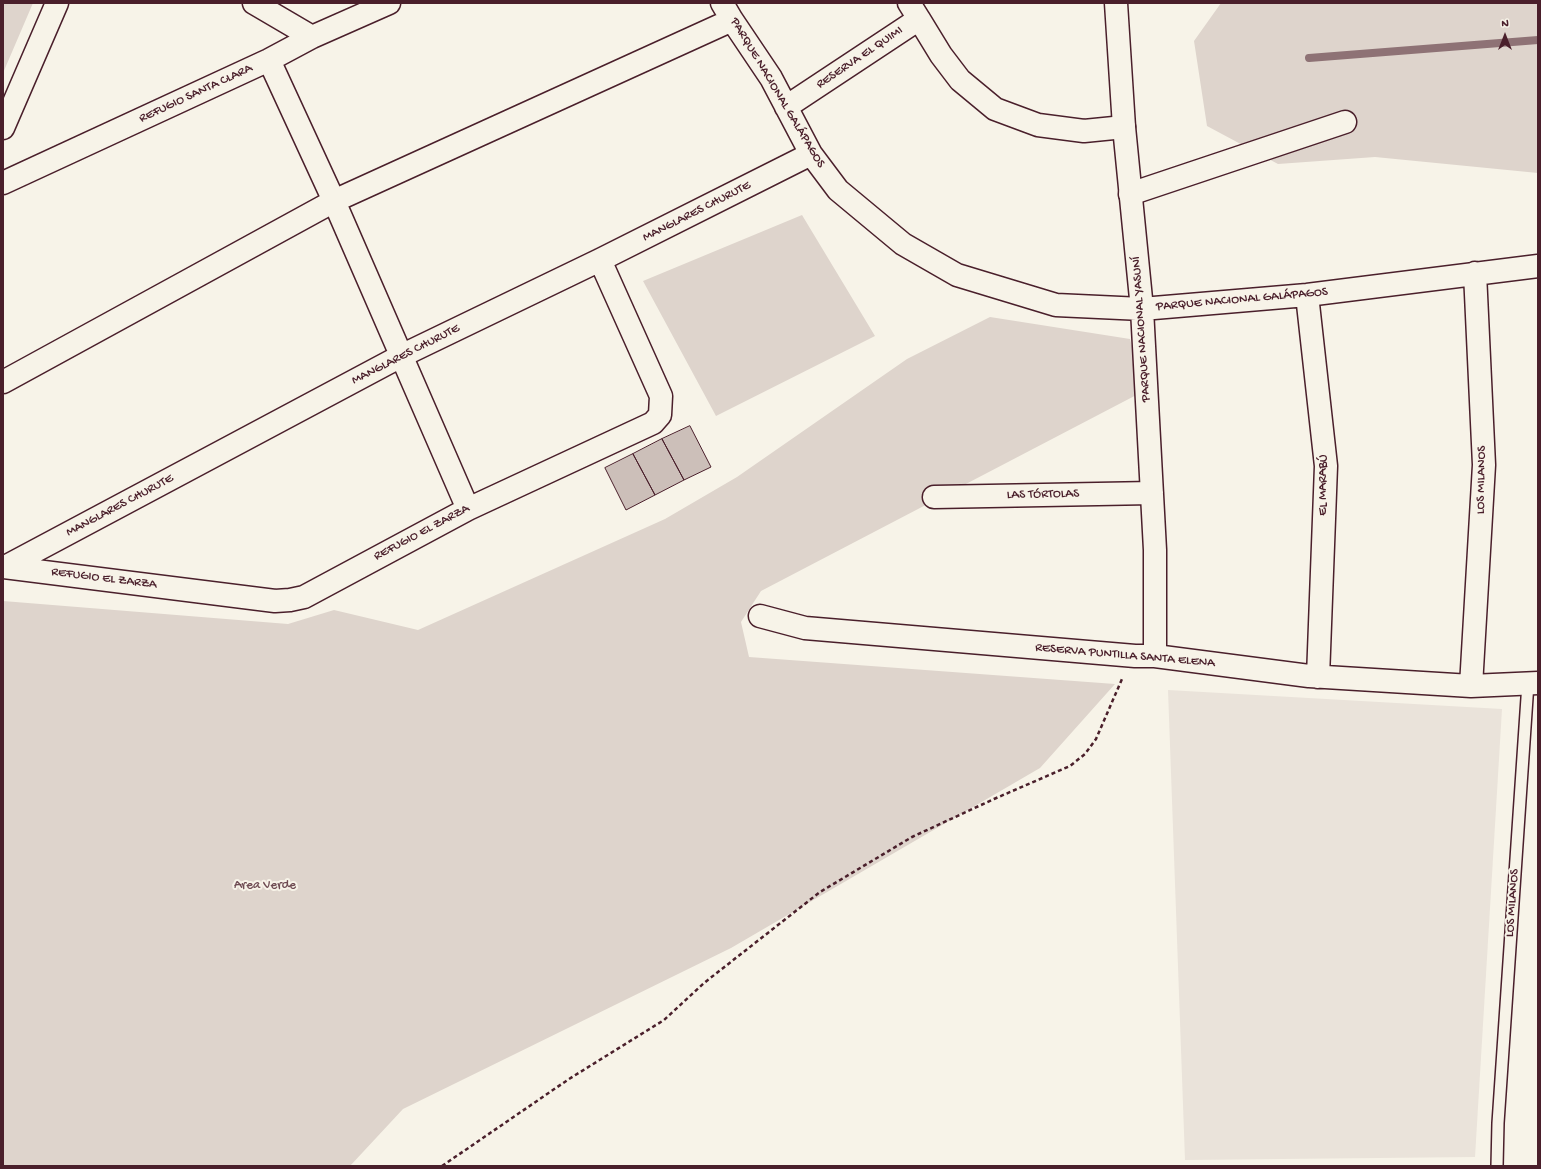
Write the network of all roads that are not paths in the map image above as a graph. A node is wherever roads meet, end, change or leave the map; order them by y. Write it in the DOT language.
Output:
graph roads {
  1 [pos="57,3"];
  2 [pos="254,3"];
  3 [pos="389,3"];
  4 [pos="1116,3"];
  5 [pos="727,11"];
  6 [pos="914,11"];
  7 [pos="312,37"];
  8 [pos="269,60"];
  9 [pos="786,108"];
  10 [pos="1345,122"];
  11 [pos="1124,127"];
  12 [pos="3,128"];
  13 [pos="811,154"];
  14 [pos="3,183"];
  15 [pos="1130,194"];
  16 [pos="334,201"];
  17 [pos="600,260"];
  18 [pos="1538,266"];
  19 [pos="1475,273"];
  20 [pos="1307,295"];
  21 [pos="1142,309"];
  22 [pos="401,356"];
  23 [pos="3,382"];
  24 [pos="1152,493"];
  25 [pos="934,497"];
  26 [pos="468,509"];
  27 [pos="5,566"];
  28 [pos="760,616"];
  29 [pos="1145,656"];
  30 [pos="1318,677"];
  31 [pos="1533,683"];
  32 [pos="1471,686"];
  33 [pos="1497,1166"];
  1 -- 12 [label="street"];
  2 -- 7 [label="street"];
  3 -- 7 [label="street, REFUGIO SANTA CLARA"];
  4 -- 11 [label="street, PARQUE NACIONAL YASUNÍ"];
  5 -- 9 [label="street, PARQUE NACIONAL GALÁPAGOS"];
  5 -- 16 [label="street"];
  6 -- 9 [label="street, RESERVA EL QUIMI"];
  6 -- 11 [label="street"];
  7 -- 8 [label="street, REFUGIO SANTA CLARA"];
  8 -- 14 [label="street, REFUGIO SANTA CLARA"];
  8 -- 16 [label="street"];
  9 -- 13 [label="street, PARQUE NACIONAL GALÁPAGOS"];
  10 -- 15 [label="street"];
  11 -- 15 [label="street, PARQUE NACIONAL YASUNÍ"];
  13 -- 17 [label="street, MANGLARES CHURUTE"];
  13 -- 21 [label="street, PARQUE NACIONAL GALÁPAGOS"];
  15 -- 21 [label="street, PARQUE NACIONAL YASUNÍ"];
  16 -- 22 [label="street"];
  16 -- 23 [label="street"];
  17 -- 22 [label="street, MANGLARES CHURUTE"];
  17 -- 26 [label="street, REFUGIO EL ZARZA"];
  18 -- 19 [label="street, PARQUE NACIONAL GALÁPAGOS"];
  19 -- 20 [label="street, PARQUE NACIONAL GALÁPAGOS"];
  19 -- 32 [label="street, LOS MILANOS"];
  20 -- 21 [label="street, PARQUE NACIONAL GALÁPAGOS"];
  20 -- 30 [label="street, EL MARABÚ"];
  21 -- 24 [label="street, PARQUE NACIONAL YASUNÍ"];
  22 -- 26 [label="street"];
  22 -- 27 [label="street, MANGLARES CHURUTE"];
  24 -- 25 [label="street, LAS TÓRTOLAS"];
  24 -- 29 [label="street, PARQUE NACIONAL YASUNÍ"];
  26 -- 27 [label="street, REFUGIO EL ZARZA"];
  28 -- 29 [label="street, RESERVA PUNTILLA SANTA ELENA"];
  29 -- 30 [label="street, RESERVA PUNTILLA SANTA ELENA"];
  30 -- 32 [label="street, RESERVA PUNTILLA SANTA ELENA"];
  31 -- 32 [label="street, RESERVA PUNTILLA SANTA ELENA"];
  31 -- 33 [label="lane, LOS MILANOS"];
}
